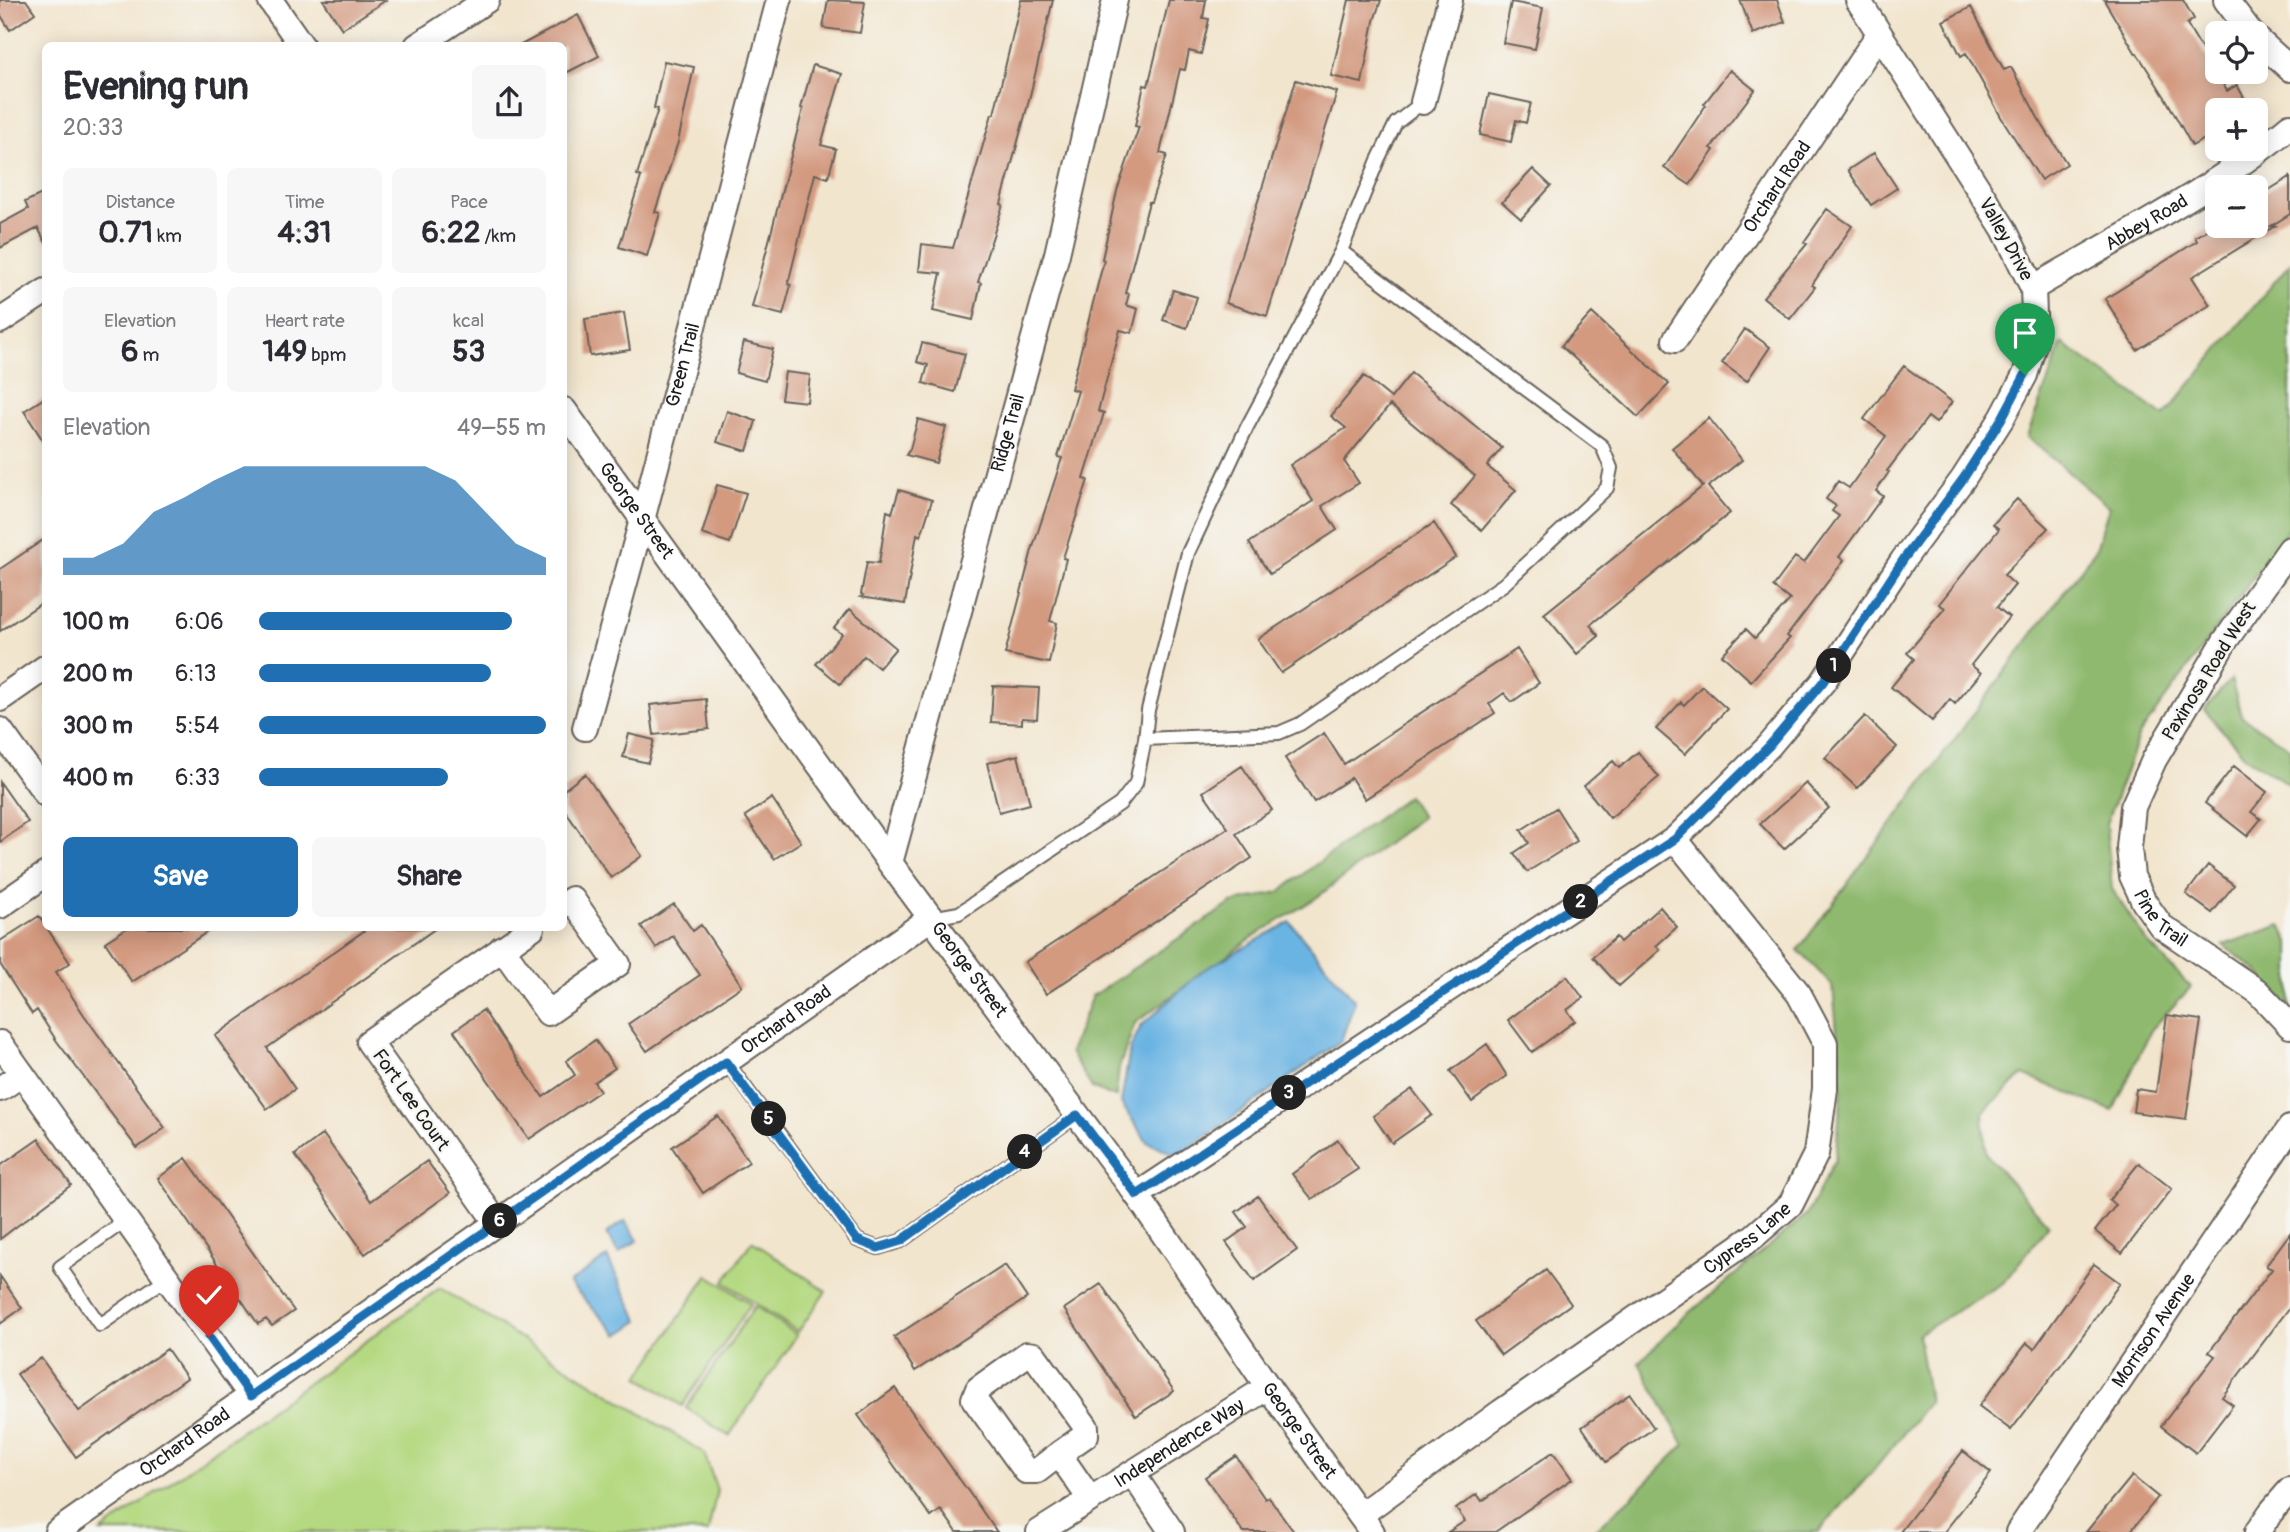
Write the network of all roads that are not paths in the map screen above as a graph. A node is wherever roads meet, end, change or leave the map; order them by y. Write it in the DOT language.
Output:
graph roads {
  1 [pos="270,0"];
  2 [pos="487,0"];
  3 [pos="779,0"];
  4 [pos="1115,0"];
  5 [pos="1450,0"];
  6 [pos="1858,0"];
  7 [pos="2226,0"];
  8 [pos="2243,21"];
  9 [pos="1879,34"];
  10 [pos="299,42"];
  11 [pos="423,42"];
  12 [pos="2268,49"];
  13 [pos="2290,69"];
  14 [pos="1423,102"];
  15 [pos="2290,126"];
  16 [pos="1341,251"];
  17 [pos="2033,288"];
  18 [pos="42,294"];
  19 [pos="0,321"];
  20 [pos="1675,340"];
  21 [pos="567,414"];
  22 [pos="642,520"];
  23 [pos="2290,549"];
  24 [pos="42,672"];
  25 [pos="0,699"];
  26 [pos="585,728"];
  27 [pos="0,730"];
  28 [pos="1145,740"];
  29 [pos="2154,760"];
  30 [pos="42,788"];
  31 [pos="1675,839"];
  32 [pos="890,863"];
  33 [pos="42,877"];
  34 [pos="567,903"];
  35 [pos="0,906"];
  36 [pos="931,918"];
  37 [pos="528,931"];
  38 [pos="502,948"];
  39 [pos="2290,1026"];
  40 [pos="0,1043"];
  41 [pos="726,1062"];
  42 [pos="22,1074"];
  43 [pos="0,1089"];
  44 [pos="1077,1115"];
  45 [pos="2290,1128"];
  46 [pos="1137,1195"];
  47 [pos="126,1220"];
  48 [pos="497,1223"];
  49 [pos="167,1278"];
  50 [pos="1268,1387"];
  51 [pos="251,1396"];
  52 [pos="1059,1454"];
  53 [pos="1132,1473"];
  54 [pos="2290,1490"];
  55 [pos="1090,1499"];
  56 [pos="1366,1523"];
  57 [pos="57,1532"];
  58 [pos="1039,1532"];
  59 [pos="1172,1532"];
  60 [pos="2018,1532"];
  61 [pos="2257,1532"];
  1 -- 10 [label="street"];
  2 -- 11 [label="street"];
  3 -- 22 [label="street, Green Trail"];
  4 -- 32 [label="street, Ridge Trail"];
  5 -- 14 [label="street"];
  6 -- 9 [label="street, Valley Drive"];
  7 -- 8 [label="street"];
  9 -- 17 [label="street, Valley Drive"];
  9 -- 20 [label="street, Orchard Road"];
  12 -- 13 [label="street"];
  14 -- 16 [label="lane"];
  15 -- 17 [label="street, Abbey Road"];
  16 -- 28 [label="lane"];
  16 -- 28 [label="lane"];
  17 -- 31 [label="street, Valley Drive"];
  18 -- 19 [label="street"];
  21 -- 22 [label="street, George Street"];
  22 -- 26 [label="street, Green Trail"];
  22 -- 32 [label="street, George Street"];
  23 -- 29 [label="street, Paxinosa Road West"];
  24 -- 25 [label="street"];
  27 -- 30 [label="street"];
  28 -- 36 [label="lane"];
  29 -- 39 [label="street, Pine Trail"];
  31 -- 46 [label="street, Valley Drive"];
  31 -- 56 [label="street, Cypress Lane"];
  32 -- 36 [label="street, George Street"];
  33 -- 35 [label="street"];
  34 -- 38 [label="street"];
  36 -- 41 [label="street, Orchard Road"];
  36 -- 44 [label="street, George Street"];
  37 -- 38 [label="street, Fort Lee Court"];
  38 -- 48 [label="street, Fort Lee Court"];
  40 -- 42 [label="street"];
  41 -- 44 [label="lane"];
  41 -- 48 [label="street, Orchard Road"];
  42 -- 43 [label="street"];
  42 -- 47 [label="street"];
  44 -- 46 [label="street, George Street"];
  45 -- 60 [label="street, Morrison Avenue"];
  46 -- 50 [label="street, George Street"];
  47 -- 49 [label="street"];
  47 -- 49 [label="lane"];
  48 -- 51 [label="street, Orchard Road"];
  49 -- 51 [label="street"];
  50 -- 53 [label="street, Independence Way"];
  50 -- 56 [label="street, George Street"];
  51 -- 57 [label="street, Orchard Road"];
  52 -- 52 [label="street"];
  52 -- 55 [label="street"];
  53 -- 55 [label="street, Independence Way"];
  53 -- 59 [label="street"];
  54 -- 61 [label="street"];
  55 -- 58 [label="street, Independence Way"];
}
